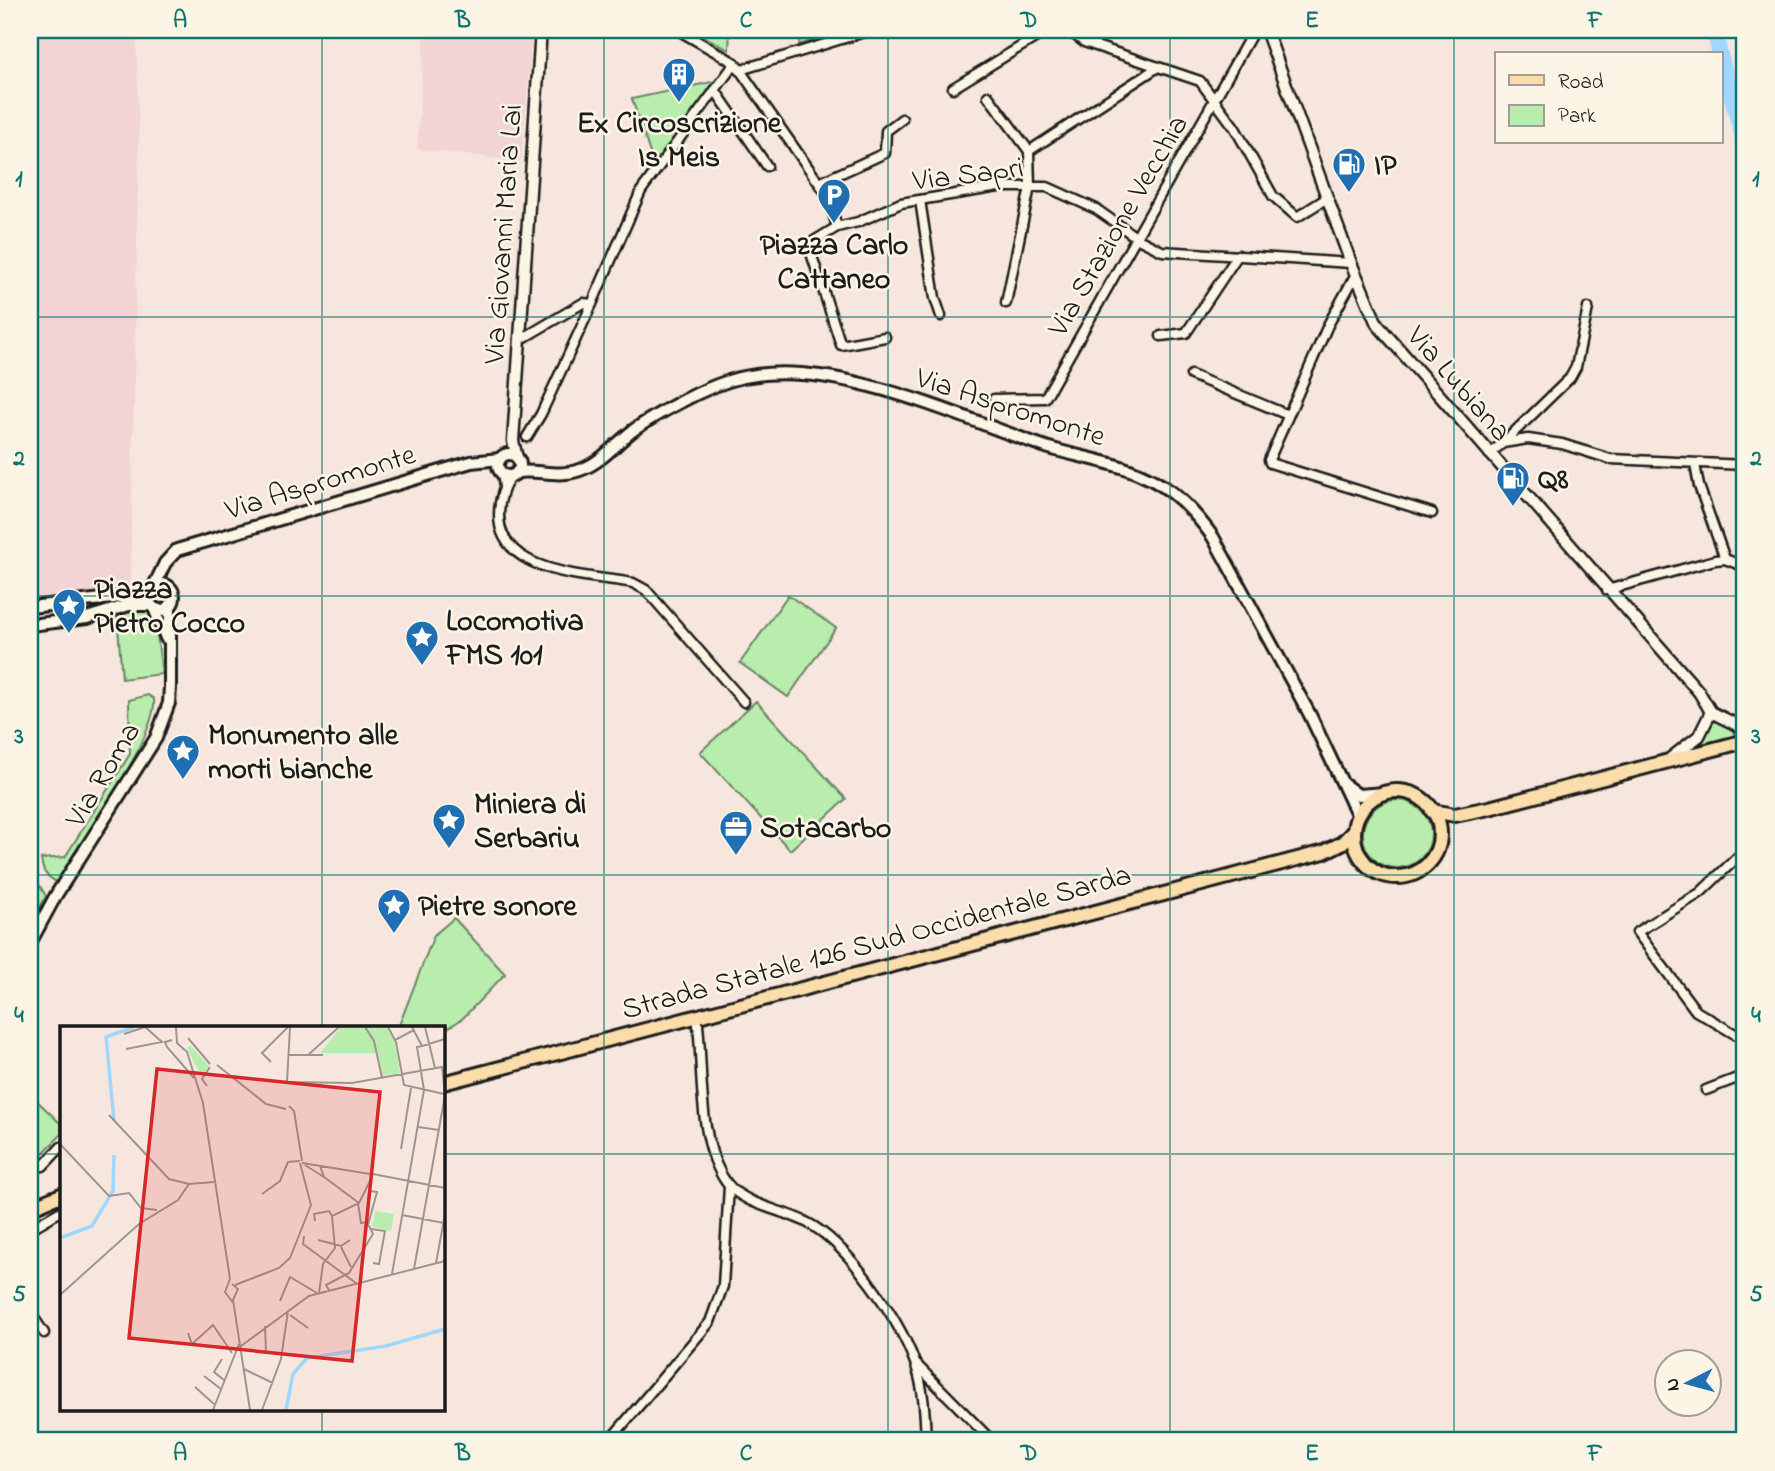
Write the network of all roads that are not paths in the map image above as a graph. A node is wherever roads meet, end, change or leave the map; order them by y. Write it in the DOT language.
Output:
graph roads {
  1 [pos="541,30"];
  2 [pos="678,30"];
  3 [pos="870,30"];
  4 [pos="1048,30"];
  5 [pos="1068,30"];
  6 [pos="1254,30"];
  7 [pos="1266,30"];
  8 [pos="737,67"];
  9 [pos="1158,67"];
  10 [pos="953,88"];
  11 [pos="715,90"];
  12 [pos="988,96"];
  13 [pos="1215,98"];
  14 [pos="902,119"];
  15 [pos="1029,151"];
  16 [pos="767,166"];
  17 [pos="819,183"];
  18 [pos="1030,187"];
  19 [pos="1327,198"];
  20 [pos="919,200"];
  21 [pos="837,226"];
  22 [pos="1136,236"];
  23 [pos="1238,255"];
  24 [pos="1351,263"];
  25 [pos="1356,274"];
  26 [pos="1006,303"];
  27 [pos="592,304"];
  28 [pos="1588,308"];
  29 [pos="941,316"];
  30 [pos="1161,336"];
  31 [pos="885,337"];
  32 [pos="520,340"];
  33 [pos="1191,375"];
  34 [pos="994,399"];
  35 [pos="1288,415"];
  36 [pos="527,437"];
  37 [pos="1503,443"];
  38 [pos="1489,454"];
  39 [pos="1695,464"];
  40 [pos="507,465"];
  41 [pos="1745,465"];
  42 [pos="1432,513"];
  43 [pos="171,557"];
  44 [pos="1724,559"];
  45 [pos="1745,567"];
  46 [pos="169,588"];
  47 [pos="1607,590"];
  48 [pos="152,598"];
  49 [pos="93,601"];
  50 [pos="170,605"];
  51 [pos="30,607"];
  52 [pos="96,616"];
  53 [pos="30,625"];
  54 [pos="171,658"];
  55 [pos="744,702"];
  56 [pos="1711,712"];
  57 [pos="1745,729"];
  58 [pos="1745,741"];
  59 [pos="1745,747"];
  60 [pos="1703,752"];
  61 [pos="1664,762"];
  62 [pos="1337,775"];
  63 [pos="1385,793"];
  64 [pos="1480,810"];
  65 [pos="1432,811"];
  66 [pos="1358,816"];
  67 [pos="1354,831"];
  68 [pos="1439,835"];
  69 [pos="1745,850"];
  70 [pos="1324,852"];
  71 [pos="1359,853"];
  72 [pos="30,943"];
  73 [pos="697,1016"];
  74 [pos="1745,1040"];
  75 [pos="1745,1075"];
  76 [pos="444,1083"];
  77 [pos="1706,1090"];
  78 [pos="60,1148"];
  79 [pos="30,1168"];
  80 [pos="729,1185"];
  81 [pos="60,1195"];
  82 [pos="30,1208"];
  83 [pos="60,1212"];
  84 [pos="30,1229"];
  85 [pos="30,1312"];
  86 [pos="44,1333"];
  87 [pos="915,1363"];
  88 [pos="609,1441"];
  89 [pos="926,1441"];
  90 [pos="992,1441"];
  1 -- 32 [label="street, Via Giovanni Maria Lai"];
  2 -- 8 [label="street"];
  3 -- 8 [label="street"];
  4 -- 10 [label="street"];
  5 -- 9 [label="street"];
  6 -- 13 [label="street, Via Stazione Vecchia"];
  7 -- 19 [label="street, Via Lubiana"];
  8 -- 11 [label="street"];
  8 -- 17 [label="street"];
  9 -- 13 [label="street"];
  9 -- 15 [label="street"];
  11 -- 16 [label="street"];
  11 -- 27 [label="street"];
  12 -- 15 [label="street"];
  13 -- 19 [label="street"];
  13 -- 22 [label="street, Via Stazione Vecchia"];
  14 -- 17 [label="street"];
  15 -- 18 [label="street"];
  17 -- 21 [label="street"];
  18 -- 20 [label="street, Via Sapri"];
  18 -- 22 [label="street, Via Sapri"];
  18 -- 26 [label="street"];
  19 -- 24 [label="street, Via Lubiana"];
  20 -- 21 [label="street, Via Sapri"];
  20 -- 29 [label="street"];
  21 -- 31 [label="street"];
  22 -- 23 [label="street, Via Sapri"];
  22 -- 34 [label="street, Via Stazione Vecchia"];
  23 -- 24 [label="street, Via Sapri"];
  23 -- 30 [label="street"];
  24 -- 25 [label="street, Via Lubiana"];
  25 -- 35 [label="street"];
  25 -- 38 [label="street, Via Lubiana"];
  27 -- 32 [label="street"];
  27 -- 36 [label="street"];
  28 -- 37 [label="street"];
  32 -- 40 [label="street, Via Giovanni Maria Lai"];
  33 -- 35 [label="street"];
  35 -- 42 [label="street"];
  37 -- 38 [label="street"];
  37 -- 39 [label="street"];
  38 -- 47 [label="street, Via Lubiana"];
  39 -- 41 [label="street"];
  39 -- 44 [label="street"];
  40 -- 43 [label="main road, Via Aspromonte"];
  40 -- 55 [label="street"];
  40 -- 62 [label="main road, Via Aspromonte"];
  43 -- 46 [label="main road"];
  43 -- 48 [label="main road"];
  44 -- 45 [label="street"];
  44 -- 47 [label="street"];
  46 -- 48 [label="main road"];
  46 -- 50 [label="main road, Via Roma"];
  47 -- 56 [label="street, Via Lubiana"];
  48 -- 49 [label="main road"];
  48 -- 50 [label="main road"];
  48 -- 52 [label="main road"];
  48 -- 54 [label="main road, Via Roma"];
  49 -- 51 [label="main road"];
  49 -- 52 [label="main road"];
  50 -- 54 [label="main road, Via Roma"];
  52 -- 53 [label="main road"];
  54 -- 72 [label="main road, Via Roma"];
  56 -- 57 [label="street, Via Lubiana"];
  56 -- 61 [label="street"];
  58 -- 60 [label="main road"];
  59 -- 60 [label="street"];
  60 -- 61 [label="main road"];
  61 -- 64 [label="main road"];
  62 -- 63 [label="main road, Via Aspromonte"];
  62 -- 66 [label="main road, Via Aspromonte"];
  63 -- 65 [label="main road"];
  63 -- 66 [label="main road"];
  64 -- 65 [label="main road"];
  64 -- 68 [label="main road"];
  65 -- 68 [label="main road"];
  66 -- 67 [label="main road"];
  67 -- 70 [label="main road"];
  67 -- 71 [label="main road"];
  68 -- 71 [label="main road"];
  69 -- 74 [label="street"];
  70 -- 71 [label="main road"];
  70 -- 73 [label="main road, Strada Statale 126 Sud Occidentale Sarda"];
  73 -- 76 [label="main road, Strada Statale 126 Sud Occidentale Sarda"];
  73 -- 80 [label="street"];
  75 -- 77 [label="street"];
  78 -- 79 [label="street"];
  80 -- 87 [label="street"];
  80 -- 88 [label="street"];
  81 -- 82 [label="main road"];
  83 -- 84 [label="street"];
  85 -- 86 [label="street"];
  87 -- 89 [label="street"];
  87 -- 90 [label="street"];
}
